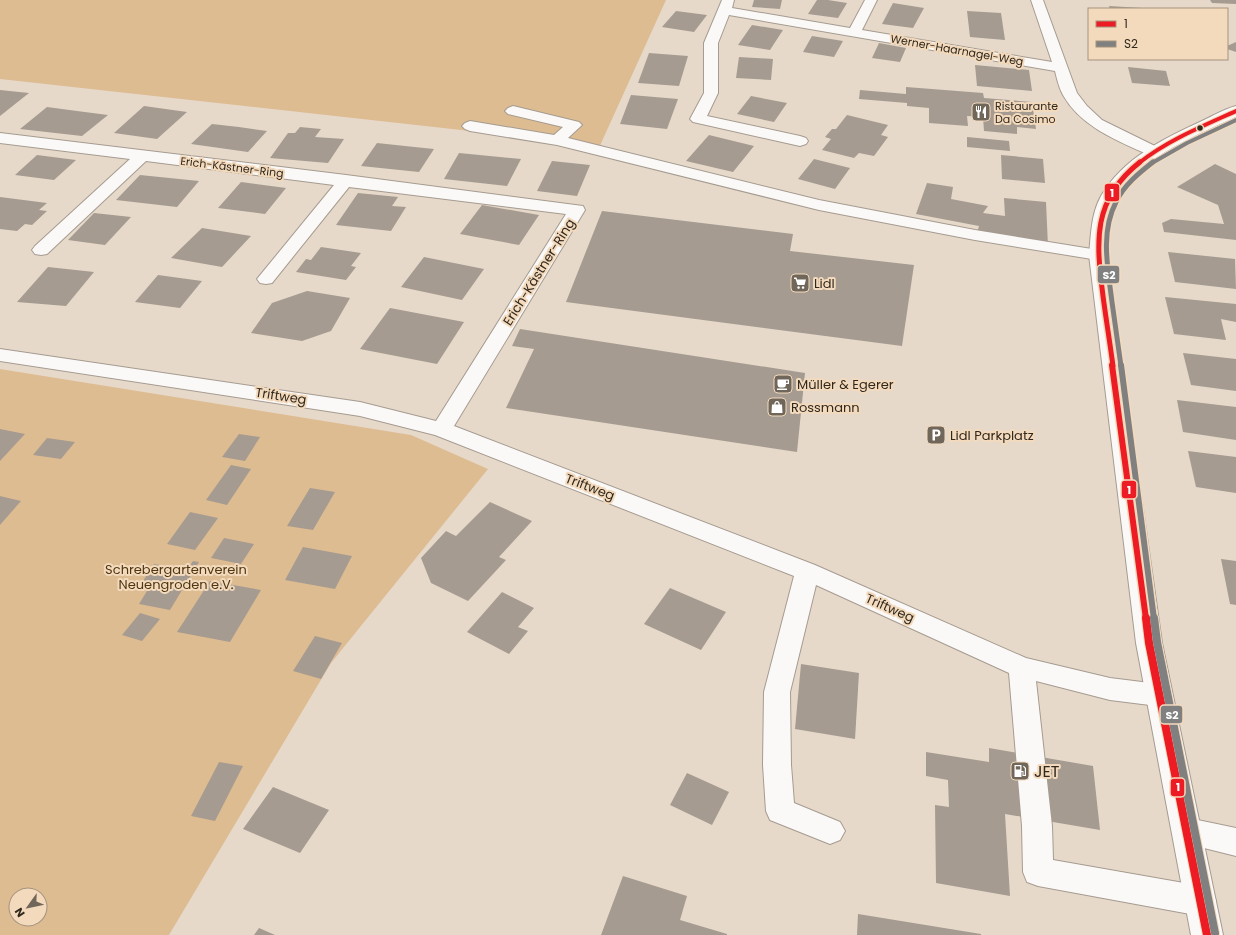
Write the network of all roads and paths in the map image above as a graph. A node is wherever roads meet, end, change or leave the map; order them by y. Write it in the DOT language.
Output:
graph roads {
  1 [pos="871,0"];
  2 [pos="1037,0"];
  3 [pos="726,5"];
  4 [pos="854,32"];
  5 [pos="1060,68"];
  6 [pos="514,111"];
  7 [pos="1236,111"];
  8 [pos="470,126"];
  9 [pos="0,138"];
  10 [pos="557,140"];
  11 [pos="800,141"];
  12 [pos="1155,152"];
  13 [pos="142,156"];
  14 [pos="346,180"];
  15 [pos="41,250"];
  16 [pos="1098,255"];
  17 [pos="266,278"];
  18 [pos="0,355"];
  19 [pos="442,429"];
  20 [pos="807,571"];
  21 [pos="1021,667"];
  22 [pos="1158,695"];
  23 [pos="830,831"];
  24 [pos="1188,831"];
  25 [pos="1236,842"];
  26 [pos="1201,902"];
  27 [pos="1207,935"];
  1 -- 4 [label="street"];
  2 -- 5 [label="street"];
  3 -- 4 [label="street, Werner-Haarnagel-Weg"];
  3 -- 11 [label="street, Werner-Haarnagel-Weg"];
  4 -- 5 [label="street, Werner-Haarnagel-Weg"];
  5 -- 12 [label="street"];
  6 -- 10 [label="street"];
  7 -- 12 [label="street"];
  8 -- 10 [label="street"];
  9 -- 13 [label="street, Erich-Kästner-Ring"];
  10 -- 16 [label="street"];
  12 -- 16 [label="street"];
  13 -- 14 [label="street, Erich-Kästner-Ring"];
  13 -- 15 [label="street"];
  14 -- 17 [label="street"];
  14 -- 19 [label="street, Erich-Kästner-Ring"];
  16 -- 22 [label="street"];
  18 -- 19 [label="street, Triftweg"];
  19 -- 20 [label="street, Triftweg"];
  20 -- 21 [label="street, Triftweg"];
  20 -- 23 [label="street"];
  21 -- 22 [label="street, Triftweg"];
  21 -- 26 [label="street"];
  22 -- 24 [label="street"];
  24 -- 25 [label="street"];
  24 -- 26 [label="street"];
  26 -- 27 [label="street"];
}
